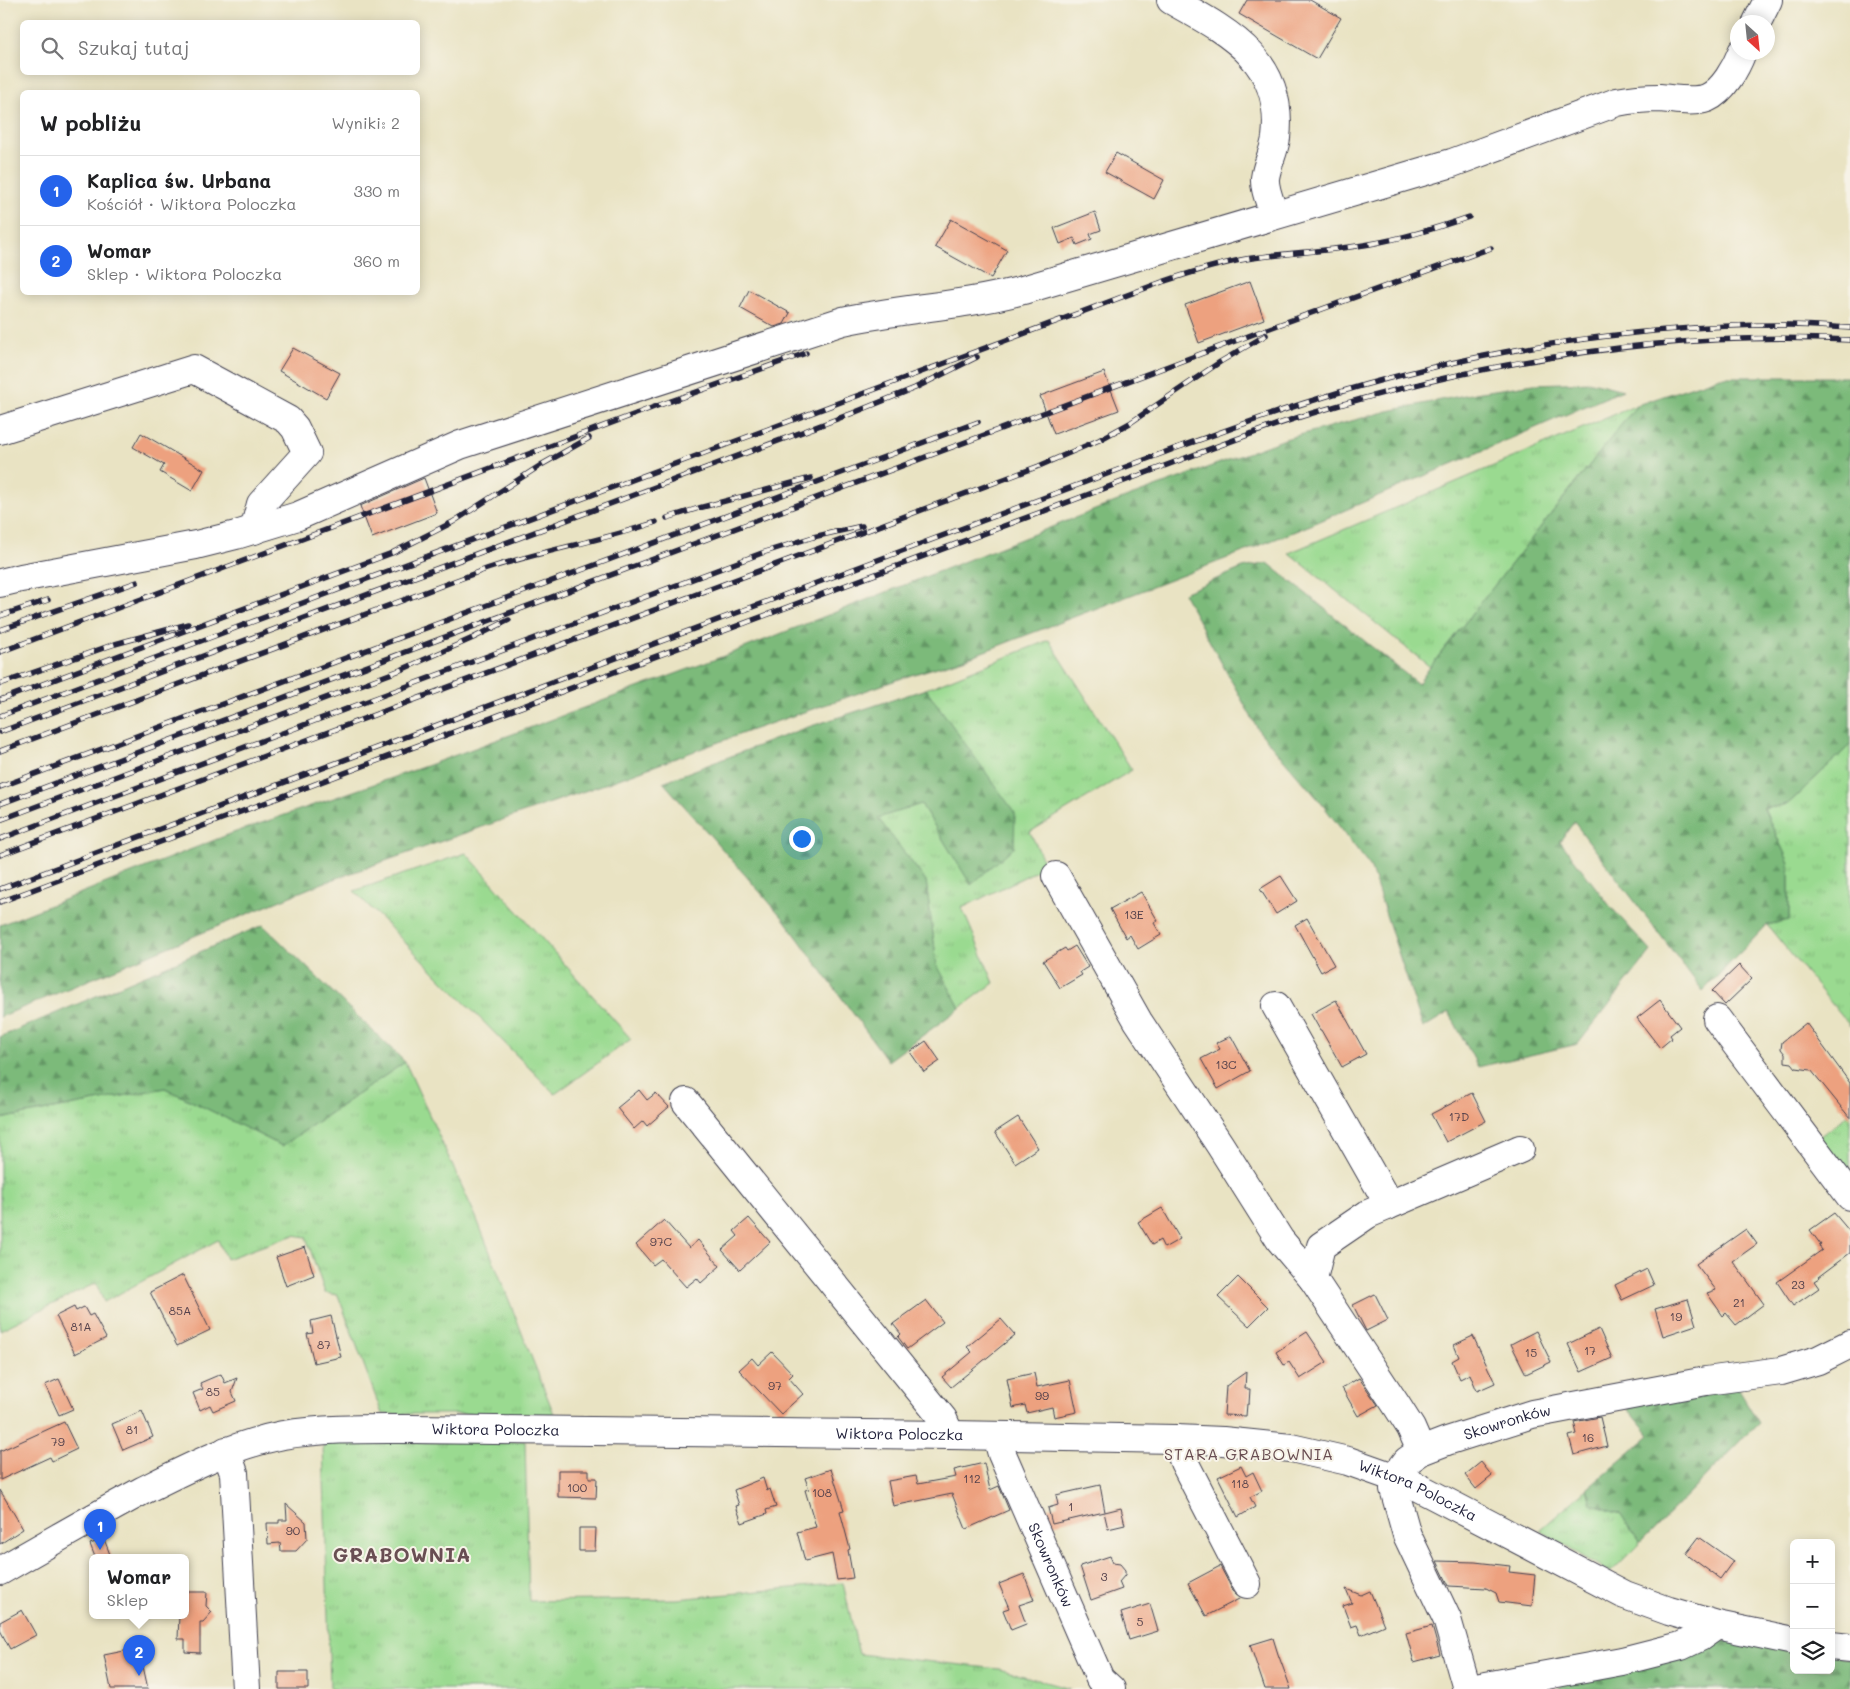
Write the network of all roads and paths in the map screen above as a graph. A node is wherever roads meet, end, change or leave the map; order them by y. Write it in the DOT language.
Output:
graph roads {
  1 [pos="1171,0"];
  2 [pos="1768,0"];
  3 [pos="1760,15"];
  4 [pos="1737,60"];
  5 [pos="1274,216"];
  6 [pos="0,430"];
  7 [pos="254,530"];
  8 [pos="0,583"];
  9 [pos="1056,876"];
  10 [pos="1276,1006"];
  11 [pos="1717,1019"];
  12 [pos="686,1102"];
  13 [pos="1520,1149"];
  14 [pos="1850,1196"];
  15 [pos="1387,1206"];
  16 [pos="1313,1279"];
  17 [pos="1850,1344"];
  18 [pos="950,1435"];
  19 [pos="997,1436"];
  20 [pos="1176,1439"];
  21 [pos="226,1451"];
  22 [pos="1421,1451"];
  23 [pos="1395,1477"];
  24 [pos="0,1571"];
  25 [pos="1247,1584"];
  26 [pos="1717,1625"];
  27 [pos="1790,1640"];
  28 [pos="1835,1646"];
  29 [pos="1850,1648"];
  30 [pos="246,1689"];
  31 [pos="1111,1689"];
  32 [pos="1467,1689"];
  33 [pos="1470,1689"];
  1 -- 5 [label="street"];
  2 -- 3 [label="street"];
  4 -- 5 [label="street"];
  5 -- 7 [label="street"];
  6 -- 7 [label="street"];
  7 -- 8 [label="street"];
  9 -- 16 [label="street"];
  10 -- 15 [label="street"];
  11 -- 14 [label="street"];
  12 -- 18 [label="street"];
  13 -- 15 [label="street"];
  15 -- 16 [label="street"];
  16 -- 22 [label="street"];
  17 -- 22 [label="street, Skowronków"];
  18 -- 19 [label="street, Wiktora Poloczka"];
  18 -- 21 [label="street, Wiktora Poloczka"];
  19 -- 20 [label="street, Wiktora Poloczka"];
  19 -- 31 [label="street, Skowronków"];
  20 -- 23 [label="street, Wiktora Poloczka"];
  20 -- 25 [label="street"];
  21 -- 24 [label="street, Wiktora Poloczka"];
  21 -- 30 [label="street"];
  22 -- 23 [label="street, Skowronków"];
  23 -- 26 [label="street, Wiktora Poloczka"];
  23 -- 32 [label="street"];
  26 -- 27 [label="street, Wiktora Poloczka"];
  26 -- 33 [label="street"];
  28 -- 29 [label="street"];
}
